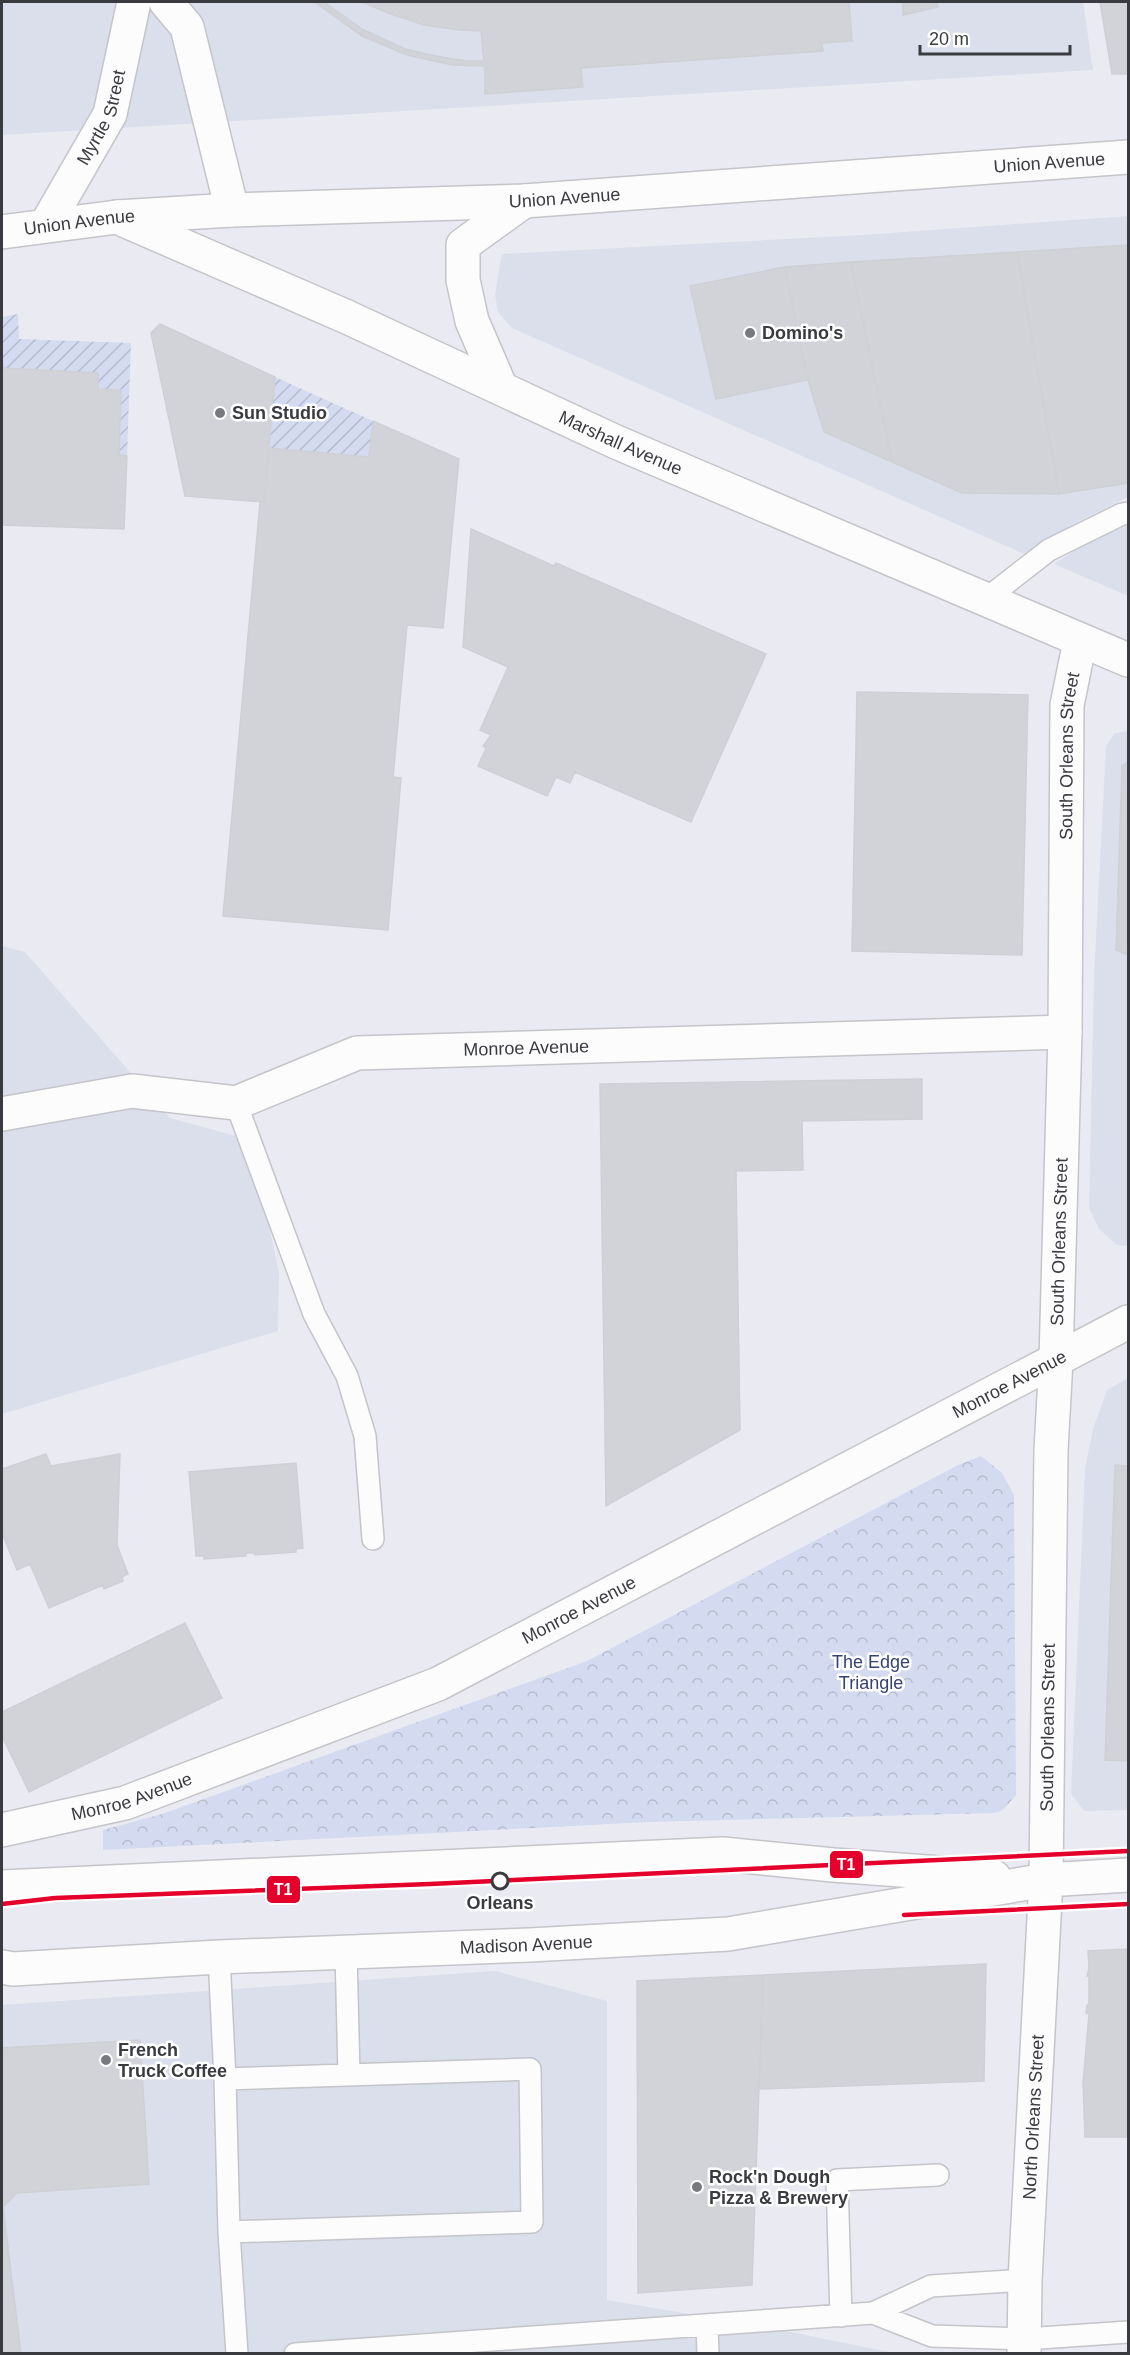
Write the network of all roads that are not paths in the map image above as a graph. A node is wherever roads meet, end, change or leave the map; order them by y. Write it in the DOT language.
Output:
graph roads {
  1 [pos="134,2"];
  2 [pos="166,2"];
  3 [pos="1128,157"];
  4 [pos="524,201"];
  5 [pos="232,210"];
  6 [pos="117,217"];
  7 [pos="46,225"];
  8 [pos="2,232"];
  9 [pos="501,388"];
  10 [pos="1128,513"];
  11 [pos="986,598"];
  12 [pos="1080,641"];
  13 [pos="1128,660"];
  14 [pos="1065,1032"];
  15 [pos="237,1103"];
  16 [pos="2,1114"];
  17 [pos="1128,1322"];
  18 [pos="1056,1360"];
  19 [pos="373,1539"];
  20 [pos="2,1830"];
  21 [pos="1128,1875"];
  22 [pos="1046,1880"];
  23 [pos="2,1887"];
  24 [pos="346,1952"];
  25 [pos="219,1957"];
  26 [pos="2,1967"];
  27 [pos="349,2075"];
  28 [pos="225,2079"];
  29 [pos="938,2175"];
  30 [pos="229,2232"];
  31 [pos="1025,2280"];
  32 [pos="873,2313"];
  33 [pos="841,2316"];
  34 [pos="707,2326"];
  35 [pos="1128,2332"];
  36 [pos="1024,2346"];
  37 [pos="237,2354"];
  38 [pos="295,2354"];
  39 [pos="708,2354"];
  1 -- 7 [label="street, Myrtle Street"];
  2 -- 5 [label="street"];
  3 -- 4 [label="street, Union Avenue"];
  4 -- 5 [label="street, Union Avenue"];
  4 -- 9 [label="street"];
  5 -- 6 [label="street, Union Avenue"];
  6 -- 7 [label="street, Union Avenue"];
  6 -- 9 [label="street, Marshall Avenue"];
  7 -- 8 [label="street, Union Avenue"];
  9 -- 11 [label="street, Marshall Avenue"];
  10 -- 11 [label="lane"];
  11 -- 12 [label="street, Marshall Avenue"];
  12 -- 13 [label="street, Marshall Avenue"];
  12 -- 14 [label="street, South Orleans Street"];
  14 -- 15 [label="street, Monroe Avenue"];
  14 -- 18 [label="street, South Orleans Street"];
  15 -- 16 [label="street, Monroe Avenue"];
  15 -- 19 [label="lane"];
  17 -- 18 [label="street, Monroe Avenue"];
  18 -- 20 [label="street, Monroe Avenue"];
  18 -- 22 [label="street, South Orleans Street"];
  21 -- 22 [label="street, Madison Avenue"];
  22 -- 23 [label="street, Madison Avenue"];
  22 -- 24 [label="street, Madison Avenue"];
  22 -- 31 [label="street, North Orleans Street"];
  24 -- 25 [label="street, Madison Avenue"];
  24 -- 27 [label="lane"];
  25 -- 26 [label="street, Madison Avenue"];
  25 -- 28 [label="lane"];
  27 -- 28 [label="lane"];
  27 -- 30 [label="lane"];
  28 -- 30 [label="lane"];
  29 -- 33 [label="lane"];
  30 -- 37 [label="lane"];
  31 -- 32 [label="lane"];
  31 -- 36 [label="street, North Orleans Street"];
  32 -- 33 [label="lane"];
  32 -- 36 [label="lane"];
  33 -- 34 [label="lane"];
  34 -- 38 [label="lane"];
  34 -- 39 [label="lane"];
  35 -- 36 [label="lane"];
}
